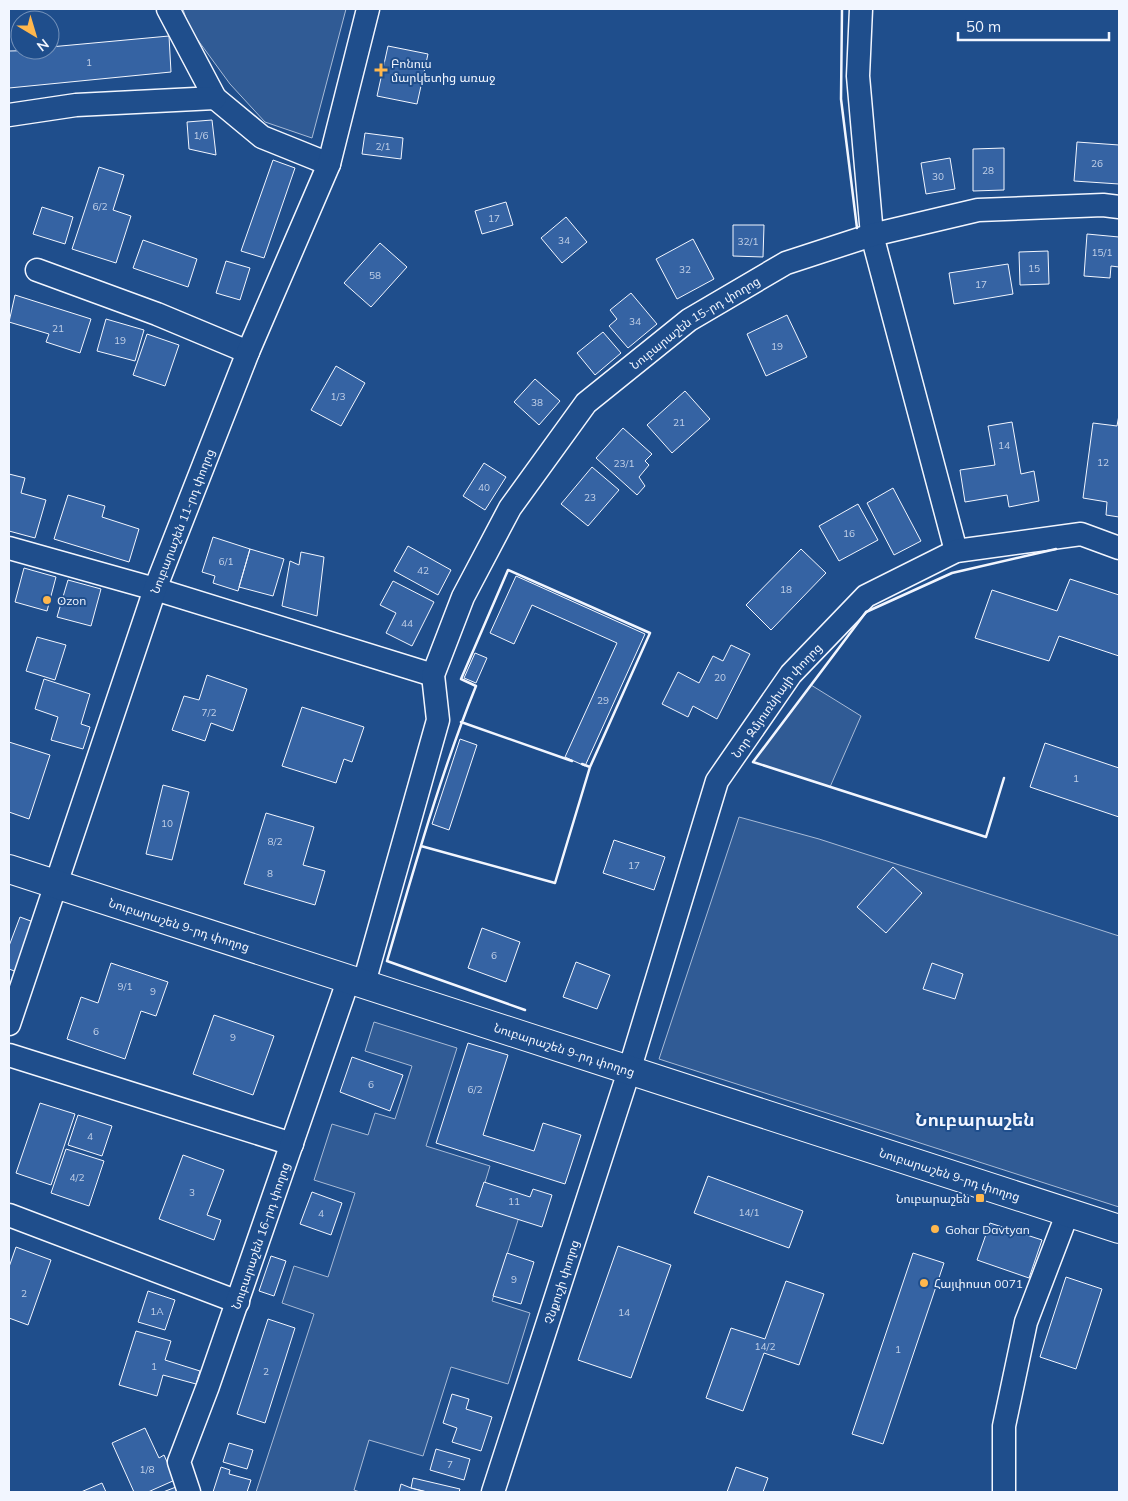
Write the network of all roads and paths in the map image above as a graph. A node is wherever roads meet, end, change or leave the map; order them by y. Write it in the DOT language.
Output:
graph roads {
  1 [pos="168,9"];
  2 [pos="368,9"];
  3 [pos="861,9"];
  4 [pos="215,98"];
  5 [pos="9,115"];
  6 [pos="329,164"];
  7 [pos="1119,207"];
  8 [pos="872,235"];
  9 [pos="37,270"];
  10 [pos="248,352"];
  11 [pos="9,548"];
  12 [pos="1119,548"];
  13 [pos="956,551"];
  14 [pos="155,589"];
  15 [pos="433,675"];
  16 [pos="9,869"];
  17 [pos="57,884"];
  18 [pos="356,980"];
  19 [pos="9,1024"];
  20 [pos="9,1055"];
  21 [pos="629,1071"];
  22 [pos="292,1144"];
  23 [pos="1068,1212"];
  24 [pos="9,1215"];
  25 [pos="1119,1228"];
  26 [pos="238,1302"];
  27 [pos="189,1492"];
  28 [pos="493,1492"];
  29 [pos="1004,1492"];
  1 -- 4 [label="street"];
  2 -- 6 [label="street, Նուբարաշեն 11-րդ փողոց"];
  3 -- 8 [label="street"];
  4 -- 5 [label="street"];
  4 -- 6 [label="street"];
  6 -- 10 [label="street, Նուբարաշեն 11-րդ փողոց"];
  7 -- 8 [label="street, Նուբարաշեն 15-րդ փողոց"];
  8 -- 13 [label="street"];
  8 -- 15 [label="street, Նուբարաշեն 15-րդ փողոց"];
  9 -- 10 [label="street"];
  10 -- 14 [label="street, Նուբարաշեն 11-րդ փողոց"];
  11 -- 14 [label="street"];
  12 -- 13 [label="street, Նոր Զմյուռնիայի փողոց"];
  13 -- 21 [label="street, Նոր Զմյուռնիայի փողոց"];
  14 -- 15 [label="street"];
  14 -- 17 [label="street, Նուբարաշեն 11-րդ փողոց"];
  15 -- 18 [label="street, Նուբարաշեն 16-րդ փողոց"];
  16 -- 17 [label="main road, Նուբարաշեն 9-րդ փողոց"];
  17 -- 18 [label="main road, Նուբարաշեն 9-րդ փողոց"];
  17 -- 19 [label="street, Նուբարաշեն 11-րդ փողոց"];
  18 -- 21 [label="main road, Նուբարաշեն 9-րդ փողոց"];
  18 -- 22 [label="street, Նուբարաշեն 16-րդ փողոց"];
  20 -- 22 [label="street"];
  21 -- 23 [label="main road, Նուբարաշեն 9-րդ փողոց"];
  21 -- 28 [label="street, Չնքուշի փողոց"];
  22 -- 26 [label="street, Նուբարաշեն 16-րդ փողոց"];
  23 -- 25 [label="main road, Նուբարաշեն 9-րդ փողոց"];
  23 -- 29 [label="street"];
  24 -- 26 [label="street"];
  26 -- 27 [label="street, Նուբարաշեն 16-րդ փողոց"];
}
